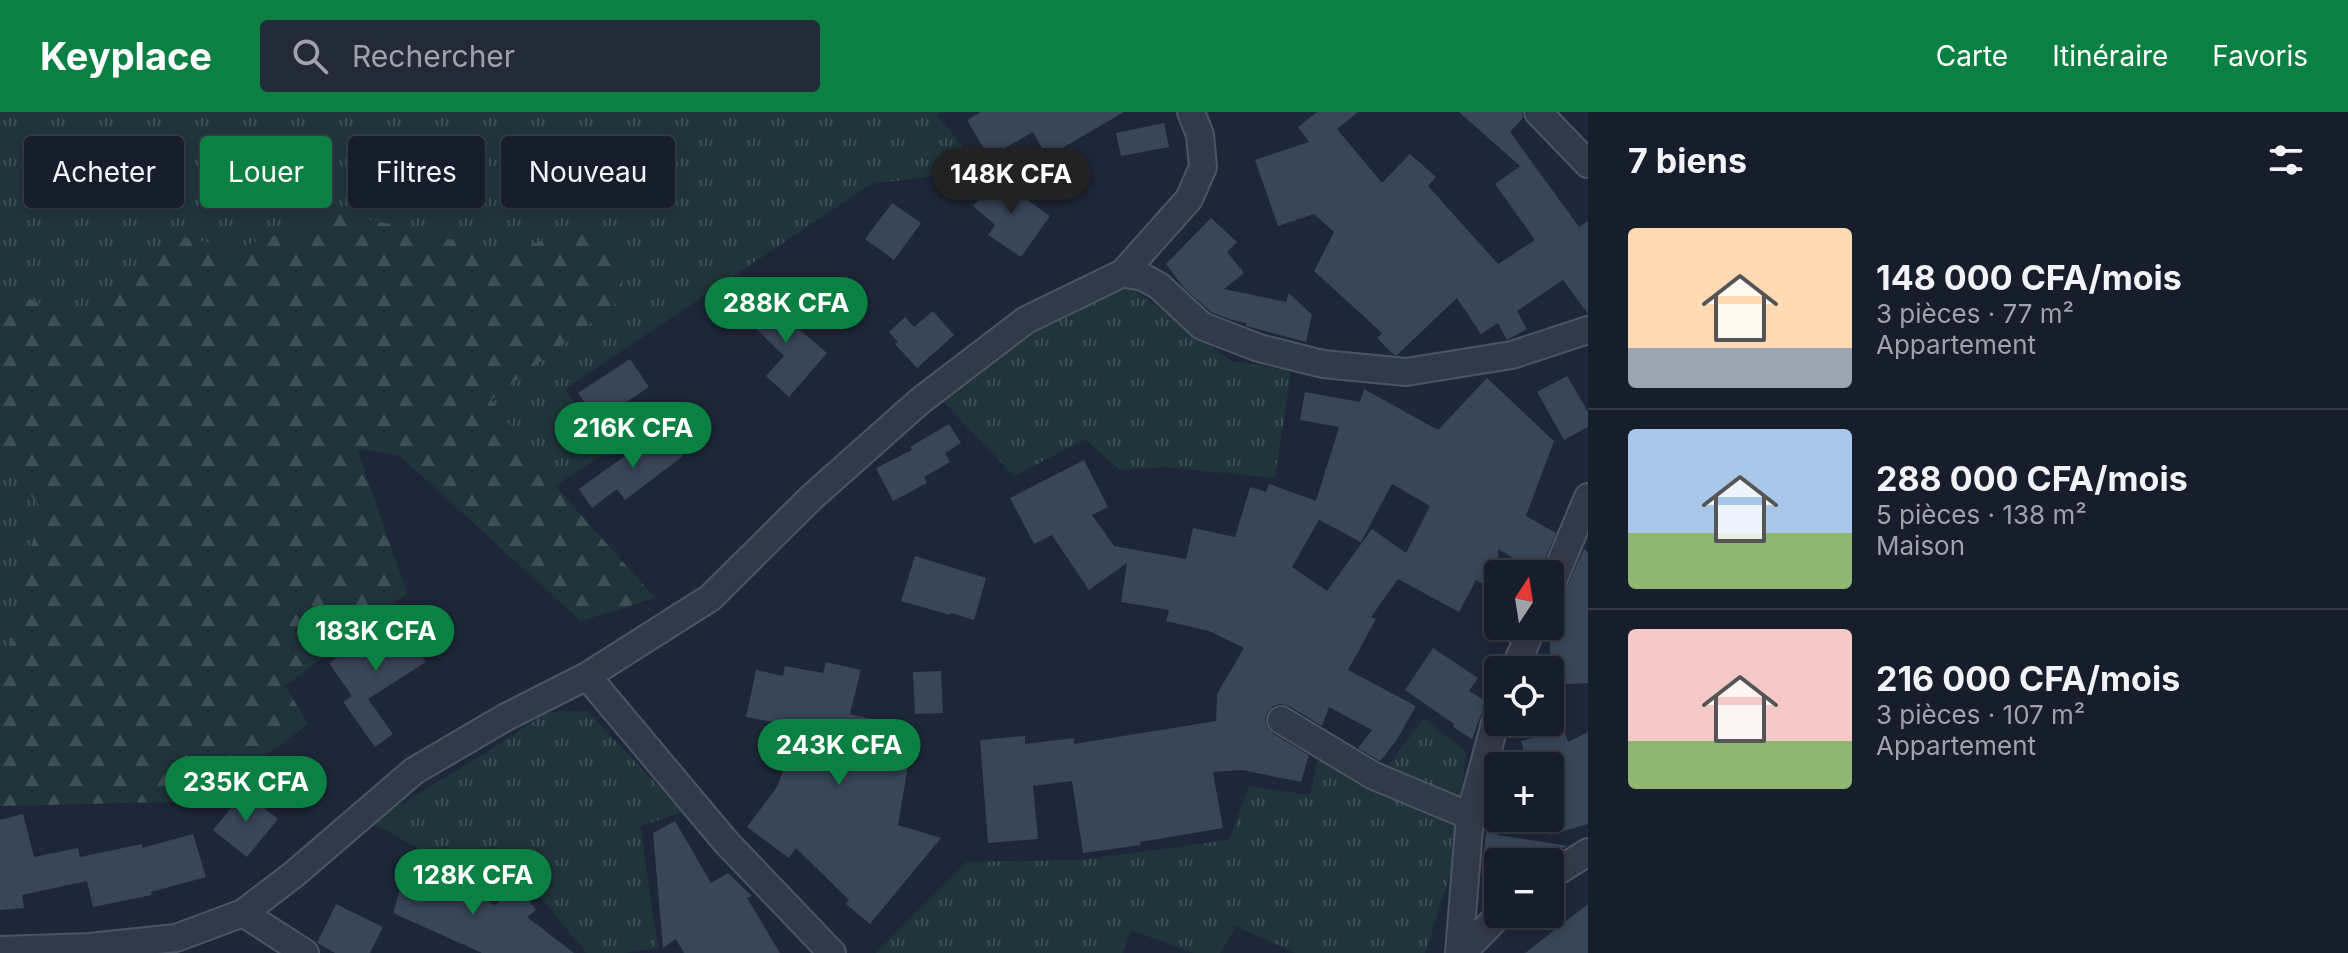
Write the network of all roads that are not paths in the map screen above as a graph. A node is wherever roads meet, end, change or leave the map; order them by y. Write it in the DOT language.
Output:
graph roads {
  1 [pos="1191,112"];
  2 [pos="1538,112"];
  3 [pos="1588,164"];
  4 [pos="1123,273"];
  5 [pos="1588,330"];
  6 [pos="1588,497"];
  7 [pos="1562,560"];
  8 [pos="587,676"];
  9 [pos="1281,720"];
  10 [pos="1492,736"];
  11 [pos="1470,816"];
  12 [pos="1588,852"];
  13 [pos="1564,867"];
  14 [pos="243,913"];
  15 [pos="1486,928"];
  16 [pos="175,945"];
  17 [pos="0,950"];
  18 [pos="305,953"];
  19 [pos="832,953"];
  20 [pos="1460,953"];
  1 -- 4 [label="street"];
  2 -- 3 [label="street"];
  4 -- 5 [label="street"];
  4 -- 8 [label="street"];
  6 -- 7 [label="street"];
  8 -- 14 [label="street"];
  8 -- 19 [label="street"];
  9 -- 11 [label="street"];
  10 -- 11 [label="street"];
  11 -- 20 [label="street"];
  12 -- 13 [label="street"];
  14 -- 16 [label="street"];
  14 -- 18 [label="street"];
  15 -- 20 [label="street"];
  16 -- 17 [label="street"];
}
